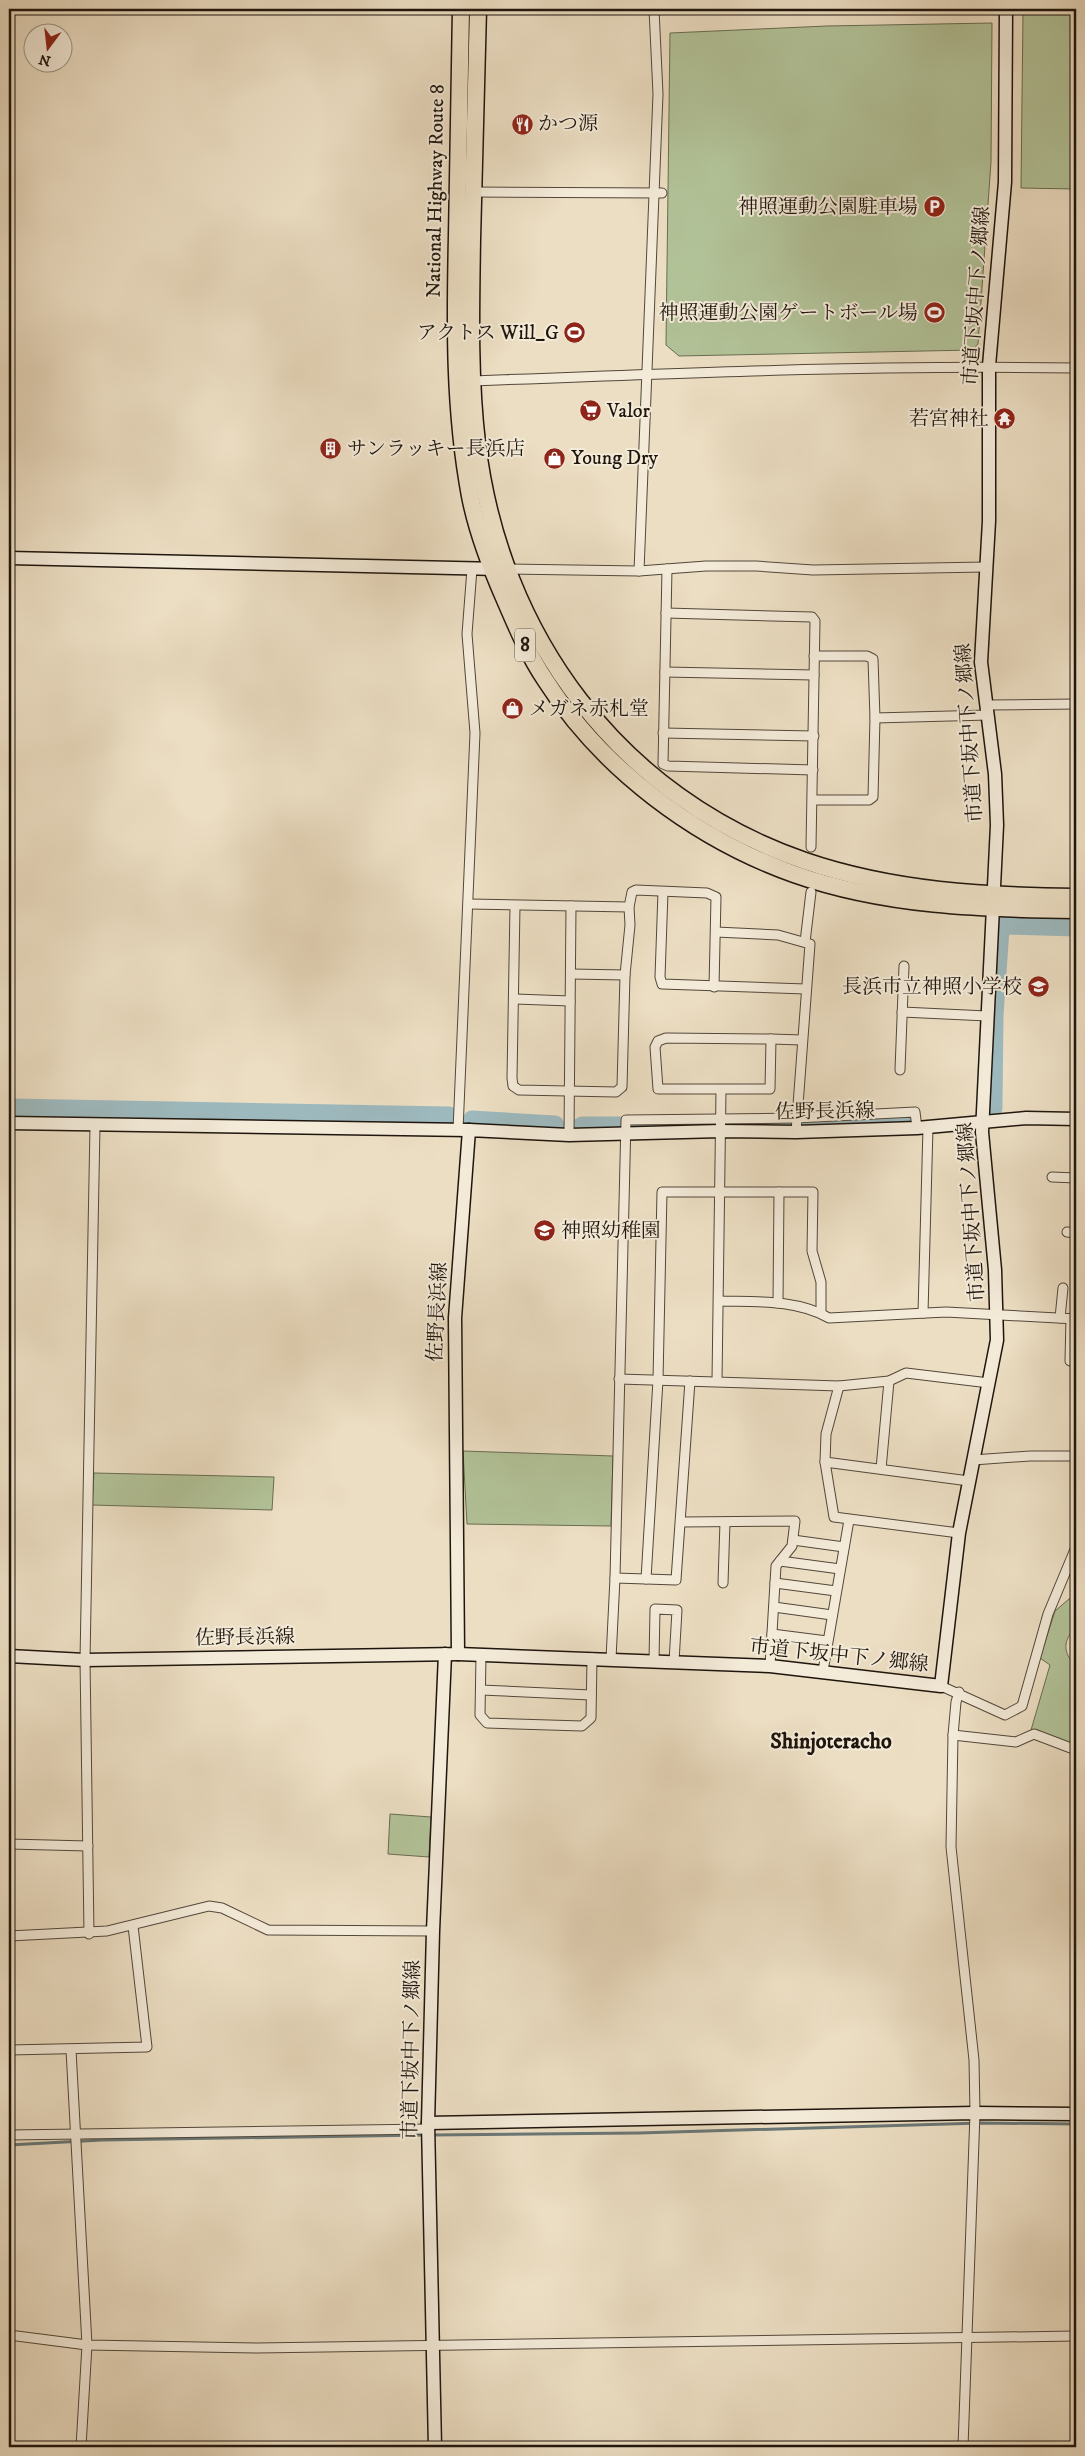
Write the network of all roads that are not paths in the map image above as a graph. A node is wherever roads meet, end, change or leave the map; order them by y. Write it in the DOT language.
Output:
graph roads {
  1 [pos="460,9"];
  2 [pos="478,9"];
  3 [pos="654,9"];
  4 [pos="1006,9"];
  5 [pos="474,192"];
  6 [pos="658,193"];
  7 [pos="989,366"];
  8 [pos="1076,368"];
  9 [pos="648,372"];
  10 [pos="473,381"];
  11 [pos="9,558"];
  12 [pos="472,568"];
  13 [pos="986,568"];
  14 [pos="498,569"];
  15 [pos="667,569"];
  16 [pos="639,571"];
  17 [pos="666,613"];
  18 [pos="814,656"];
  19 [pos="665,672"];
  20 [pos="814,675"];
  21 [pos="1076,704"];
  22 [pos="987,710"];
  23 [pos="875,718"];
  24 [pos="663,733"];
  25 [pos="814,736"];
  26 [pos="813,770"];
  27 [pos="813,800"];
  28 [pos="812,847"];
  29 [pos="663,892"];
  30 [pos="810,892"];
  31 [pos="1076,898"];
  32 [pos="992,902"];
  33 [pos="469,904"];
  34 [pos="515,906"];
  35 [pos="571,906"];
  36 [pos="629,907"];
  37 [pos="1076,910"];
  38 [pos="716,932"];
  39 [pos="805,942"];
  40 [pos="904,966"];
  41 [pos="571,974"];
  42 [pos="625,975"];
  43 [pos="714,987"];
  44 [pos="806,989"];
  45 [pos="515,999"];
  46 [pos="570,1001"];
  47 [pos="902,1012"];
  48 [pos="987,1016"];
  49 [pos="771,1039"];
  50 [pos="802,1040"];
  51 [pos="900,1070"];
  52 [pos="721,1090"];
  53 [pos="569,1091"];
  54 [pos="1076,1119"];
  55 [pos="983,1121"];
  56 [pos="9,1123"];
  57 [pos="920,1124"];
  58 [pos="95,1125"];
  59 [pos="721,1125"];
  60 [pos="796,1125"];
  61 [pos="626,1128"];
  62 [pos="463,1130"];
  63 [pos="569,1135"];
  64 [pos="1052,1177"];
  65 [pos="1076,1178"];
  66 [pos="721,1191"];
  67 [pos="779,1192"];
  68 [pos="1063,1288"];
  69 [pos="719,1301"];
  70 [pos="778,1304"];
  71 [pos="821,1313"];
  72 [pos="923,1313"];
  73 [pos="998,1313"];
  74 [pos="1060,1318"];
  75 [pos="1074,1318"];
  76 [pos="1070,1361"];
  77 [pos="619,1379"];
  78 [pos="658,1380"];
  79 [pos="690,1381"];
  80 [pos="889,1381"];
  81 [pos="717,1382"];
  82 [pos="989,1383"];
  83 [pos="839,1386"];
  84 [pos="1076,1456"];
  85 [pos="973,1460"];
  86 [pos="825,1462"];
  87 [pos="881,1469"];
  88 [pos="969,1481"];
  89 [pos="849,1520"];
  90 [pos="681,1522"];
  91 [pos="725,1522"];
  92 [pos="959,1533"];
  93 [pos="793,1540"];
  94 [pos="844,1547"];
  95 [pos="1076,1547"];
  96 [pos="780,1561"];
  97 [pos="840,1569"];
  98 [pos="615,1578"];
  99 [pos="646,1579"];
  100 [pos="723,1583"];
  101 [pos="775,1583"];
  102 [pos="836,1591"];
  103 [pos="774,1607"];
  104 [pos="832,1615"];
  105 [pos="772,1634"];
  106 [pos="827,1641"];
  107 [pos="445,1654"];
  108 [pos="458,1654"];
  109 [pos="482,1655"];
  110 [pos="9,1656"];
  111 [pos="592,1658"];
  112 [pos="611,1659"];
  113 [pos="85,1660"];
  114 [pos="654,1661"];
  115 [pos="674,1662"];
  116 [pos="770,1666"];
  117 [pos="823,1671"];
  118 [pos="941,1686"];
  119 [pos="481,1690"];
  120 [pos="959,1692"];
  121 [pos="591,1696"];
  122 [pos="953,1735"];
  123 [pos="1076,1750"];
  124 [pos="9,1844"];
  125 [pos="88,1846"];
  126 [pos="133,1926"];
  127 [pos="433,1931"];
  128 [pos="89,1934"];
  129 [pos="9,1936"];
  130 [pos="9,2050"];
  131 [pos="71,2050"];
  132 [pos="1076,2114"];
  133 [pos="974,2121"];
  134 [pos="428,2132"];
  135 [pos="76,2133"];
  136 [pos="9,2135"];
  137 [pos="9,2334"];
  138 [pos="1076,2336"];
  139 [pos="966,2338"];
  140 [pos="87,2345"];
  141 [pos="433,2346"];
  142 [pos="80,2447"];
  143 [pos="435,2447"];
  144 [pos="963,2447"];
  1 -- 14 [label="highway, National Highway Route 8 / 8"];
  2 -- 5 [label="highway, National Highway Route 8 / 8"];
  3 -- 6 [label="street"];
  4 -- 7 [label="street, 市道下坂中下ノ郷線"];
  5 -- 6 [label="street"];
  5 -- 10 [label="highway, National Highway Route 8 / 8"];
  6 -- 9 [label="street"];
  7 -- 8 [label="street"];
  7 -- 9 [label="street"];
  7 -- 13 [label="street, 市道下坂中下ノ郷線"];
  9 -- 10 [label="street"];
  9 -- 16 [label="street"];
  10 -- 14 [label="highway, National Highway Route 8 / 8"];
  11 -- 12 [label="street"];
  12 -- 14 [label="street"];
  12 -- 33 [label="street"];
  13 -- 15 [label="street"];
  13 -- 22 [label="street, 市道下坂中下ノ郷線"];
  14 -- 16 [label="street"];
  14 -- 32 [label="highway, National Highway Route 8 / 8"];
  15 -- 16 [label="street"];
  15 -- 17 [label="street"];
  17 -- 18 [label="street"];
  17 -- 19 [label="street"];
  18 -- 20 [label="street"];
  18 -- 23 [label="street"];
  19 -- 20 [label="street"];
  19 -- 24 [label="street"];
  20 -- 25 [label="street"];
  21 -- 22 [label="street"];
  22 -- 23 [label="street"];
  22 -- 32 [label="street, 市道下坂中下ノ郷線"];
  23 -- 27 [label="street"];
  24 -- 25 [label="street"];
  24 -- 26 [label="street"];
  25 -- 26 [label="street"];
  26 -- 27 [label="street"];
  27 -- 28 [label="street"];
  29 -- 36 [label="street"];
  29 -- 38 [label="street"];
  29 -- 43 [label="street"];
  30 -- 39 [label="street"];
  31 -- 32 [label="highway, National Highway Route 8 / 8"];
  32 -- 37 [label="highway, National Highway Route 8 / 8"];
  32 -- 48 [label="street, 市道下坂中下ノ郷線"];
  33 -- 34 [label="street"];
  33 -- 62 [label="street"];
  34 -- 35 [label="street"];
  34 -- 45 [label="street"];
  35 -- 36 [label="street"];
  35 -- 41 [label="street"];
  36 -- 42 [label="street"];
  38 -- 39 [label="street"];
  38 -- 43 [label="street"];
  39 -- 44 [label="street"];
  40 -- 47 [label="street"];
  41 -- 42 [label="street"];
  41 -- 46 [label="street"];
  42 -- 53 [label="street"];
  43 -- 44 [label="street"];
  44 -- 50 [label="street"];
  45 -- 46 [label="street"];
  45 -- 53 [label="street"];
  46 -- 53 [label="street"];
  47 -- 48 [label="street"];
  47 -- 51 [label="street"];
  48 -- 55 [label="street, 市道下坂中下ノ郷線"];
  49 -- 50 [label="street"];
  49 -- 52 [label="street"];
  49 -- 52 [label="street"];
  50 -- 60 [label="street"];
  52 -- 59 [label="street"];
  53 -- 63 [label="street"];
  54 -- 55 [label="street, 佐野長浜線"];
  55 -- 57 [label="street, 佐野長浜線"];
  55 -- 73 [label="street, 市道下坂中下ノ郷線"];
  56 -- 58 [label="street"];
  57 -- 60 [label="street, 佐野長浜線"];
  57 -- 72 [label="street"];
  58 -- 62 [label="street"];
  58 -- 113 [label="street"];
  59 -- 60 [label="street, 佐野長浜線"];
  59 -- 61 [label="street, 佐野長浜線"];
  59 -- 66 [label="street"];
  61 -- 63 [label="street, 佐野長浜線"];
  61 -- 77 [label="street"];
  62 -- 63 [label="street, 佐野長浜線"];
  62 -- 108 [label="street, 佐野長浜線"];
  64 -- 65 [label="street"];
  66 -- 67 [label="street"];
  66 -- 69 [label="street"];
  66 -- 78 [label="street"];
  67 -- 70 [label="street"];
  67 -- 71 [label="street"];
  68 -- 74 [label="street"];
  69 -- 70 [label="street"];
  69 -- 81 [label="street"];
  70 -- 71 [label="street"];
  71 -- 72 [label="street"];
  72 -- 73 [label="street"];
  73 -- 74 [label="street"];
  73 -- 82 [label="street, 市道下坂中下ノ郷線"];
  74 -- 75 [label="street"];
  75 -- 76 [label="street"];
  77 -- 78 [label="street"];
  77 -- 98 [label="street"];
  78 -- 79 [label="street"];
  78 -- 99 [label="street"];
  79 -- 81 [label="street"];
  79 -- 90 [label="street"];
  80 -- 82 [label="street"];
  80 -- 83 [label="street"];
  80 -- 87 [label="street"];
  81 -- 83 [label="street"];
  82 -- 85 [label="street, 市道下坂中下ノ郷線"];
  83 -- 86 [label="street"];
  84 -- 85 [label="street"];
  85 -- 88 [label="street, 市道下坂中下ノ郷線"];
  86 -- 87 [label="street"];
  86 -- 89 [label="street"];
  87 -- 88 [label="street"];
  88 -- 92 [label="street, 市道下坂中下ノ郷線"];
  89 -- 92 [label="street"];
  89 -- 94 [label="street"];
  90 -- 91 [label="street"];
  90 -- 99 [label="street"];
  91 -- 93 [label="street"];
  91 -- 100 [label="street"];
  92 -- 118 [label="street, 市道下坂中下ノ郷線"];
  93 -- 94 [label="street"];
  93 -- 96 [label="street"];
  94 -- 97 [label="street"];
  95 -- 120 [label="street"];
  96 -- 97 [label="street"];
  96 -- 101 [label="street"];
  97 -- 102 [label="street"];
  98 -- 99 [label="street"];
  98 -- 112 [label="street"];
  101 -- 102 [label="street"];
  101 -- 103 [label="street"];
  102 -- 104 [label="street"];
  103 -- 104 [label="street"];
  103 -- 105 [label="street"];
  104 -- 106 [label="street"];
  105 -- 106 [label="street"];
  105 -- 116 [label="street"];
  106 -- 117 [label="street"];
  107 -- 108 [label="street, 佐野長浜線"];
  107 -- 113 [label="street, 佐野長浜線"];
  107 -- 127 [label="street, 市道下坂中下ノ郷線"];
  108 -- 109 [label="street, 市道下坂中下ノ郷線"];
  109 -- 111 [label="street, 市道下坂中下ノ郷線"];
  109 -- 119 [label="street"];
  110 -- 113 [label="street, 佐野長浜線"];
  111 -- 112 [label="street, 市道下坂中下ノ郷線"];
  111 -- 121 [label="street"];
  112 -- 114 [label="street, 市道下坂中下ノ郷線"];
  113 -- 125 [label="street"];
  114 -- 115 [label="street, 市道下坂中下ノ郷線"];
  114 -- 115 [label="street"];
  115 -- 116 [label="street, 市道下坂中下ノ郷線"];
  116 -- 117 [label="street, 市道下坂中下ノ郷線"];
  117 -- 118 [label="street, 市道下坂中下ノ郷線"];
  118 -- 120 [label="street"];
  119 -- 121 [label="street"];
  119 -- 121 [label="street"];
  120 -- 122 [label="street"];
  122 -- 123 [label="street"];
  122 -- 133 [label="street"];
  124 -- 125 [label="street"];
  125 -- 128 [label="street"];
  126 -- 127 [label="street"];
  126 -- 128 [label="street"];
  126 -- 131 [label="street"];
  127 -- 134 [label="street, 市道下坂中下ノ郷線"];
  128 -- 129 [label="street"];
  130 -- 131 [label="street"];
  131 -- 135 [label="street"];
  132 -- 133 [label="street"];
  133 -- 134 [label="street"];
  133 -- 139 [label="street"];
  134 -- 135 [label="street"];
  134 -- 141 [label="street, 市道下坂中下ノ郷線"];
  135 -- 136 [label="street"];
  135 -- 140 [label="street"];
  137 -- 140 [label="street"];
  138 -- 139 [label="street"];
  139 -- 141 [label="street"];
  139 -- 144 [label="street"];
  140 -- 141 [label="street"];
  140 -- 142 [label="street"];
  141 -- 143 [label="street, 市道下坂中下ノ郷線"];
}
